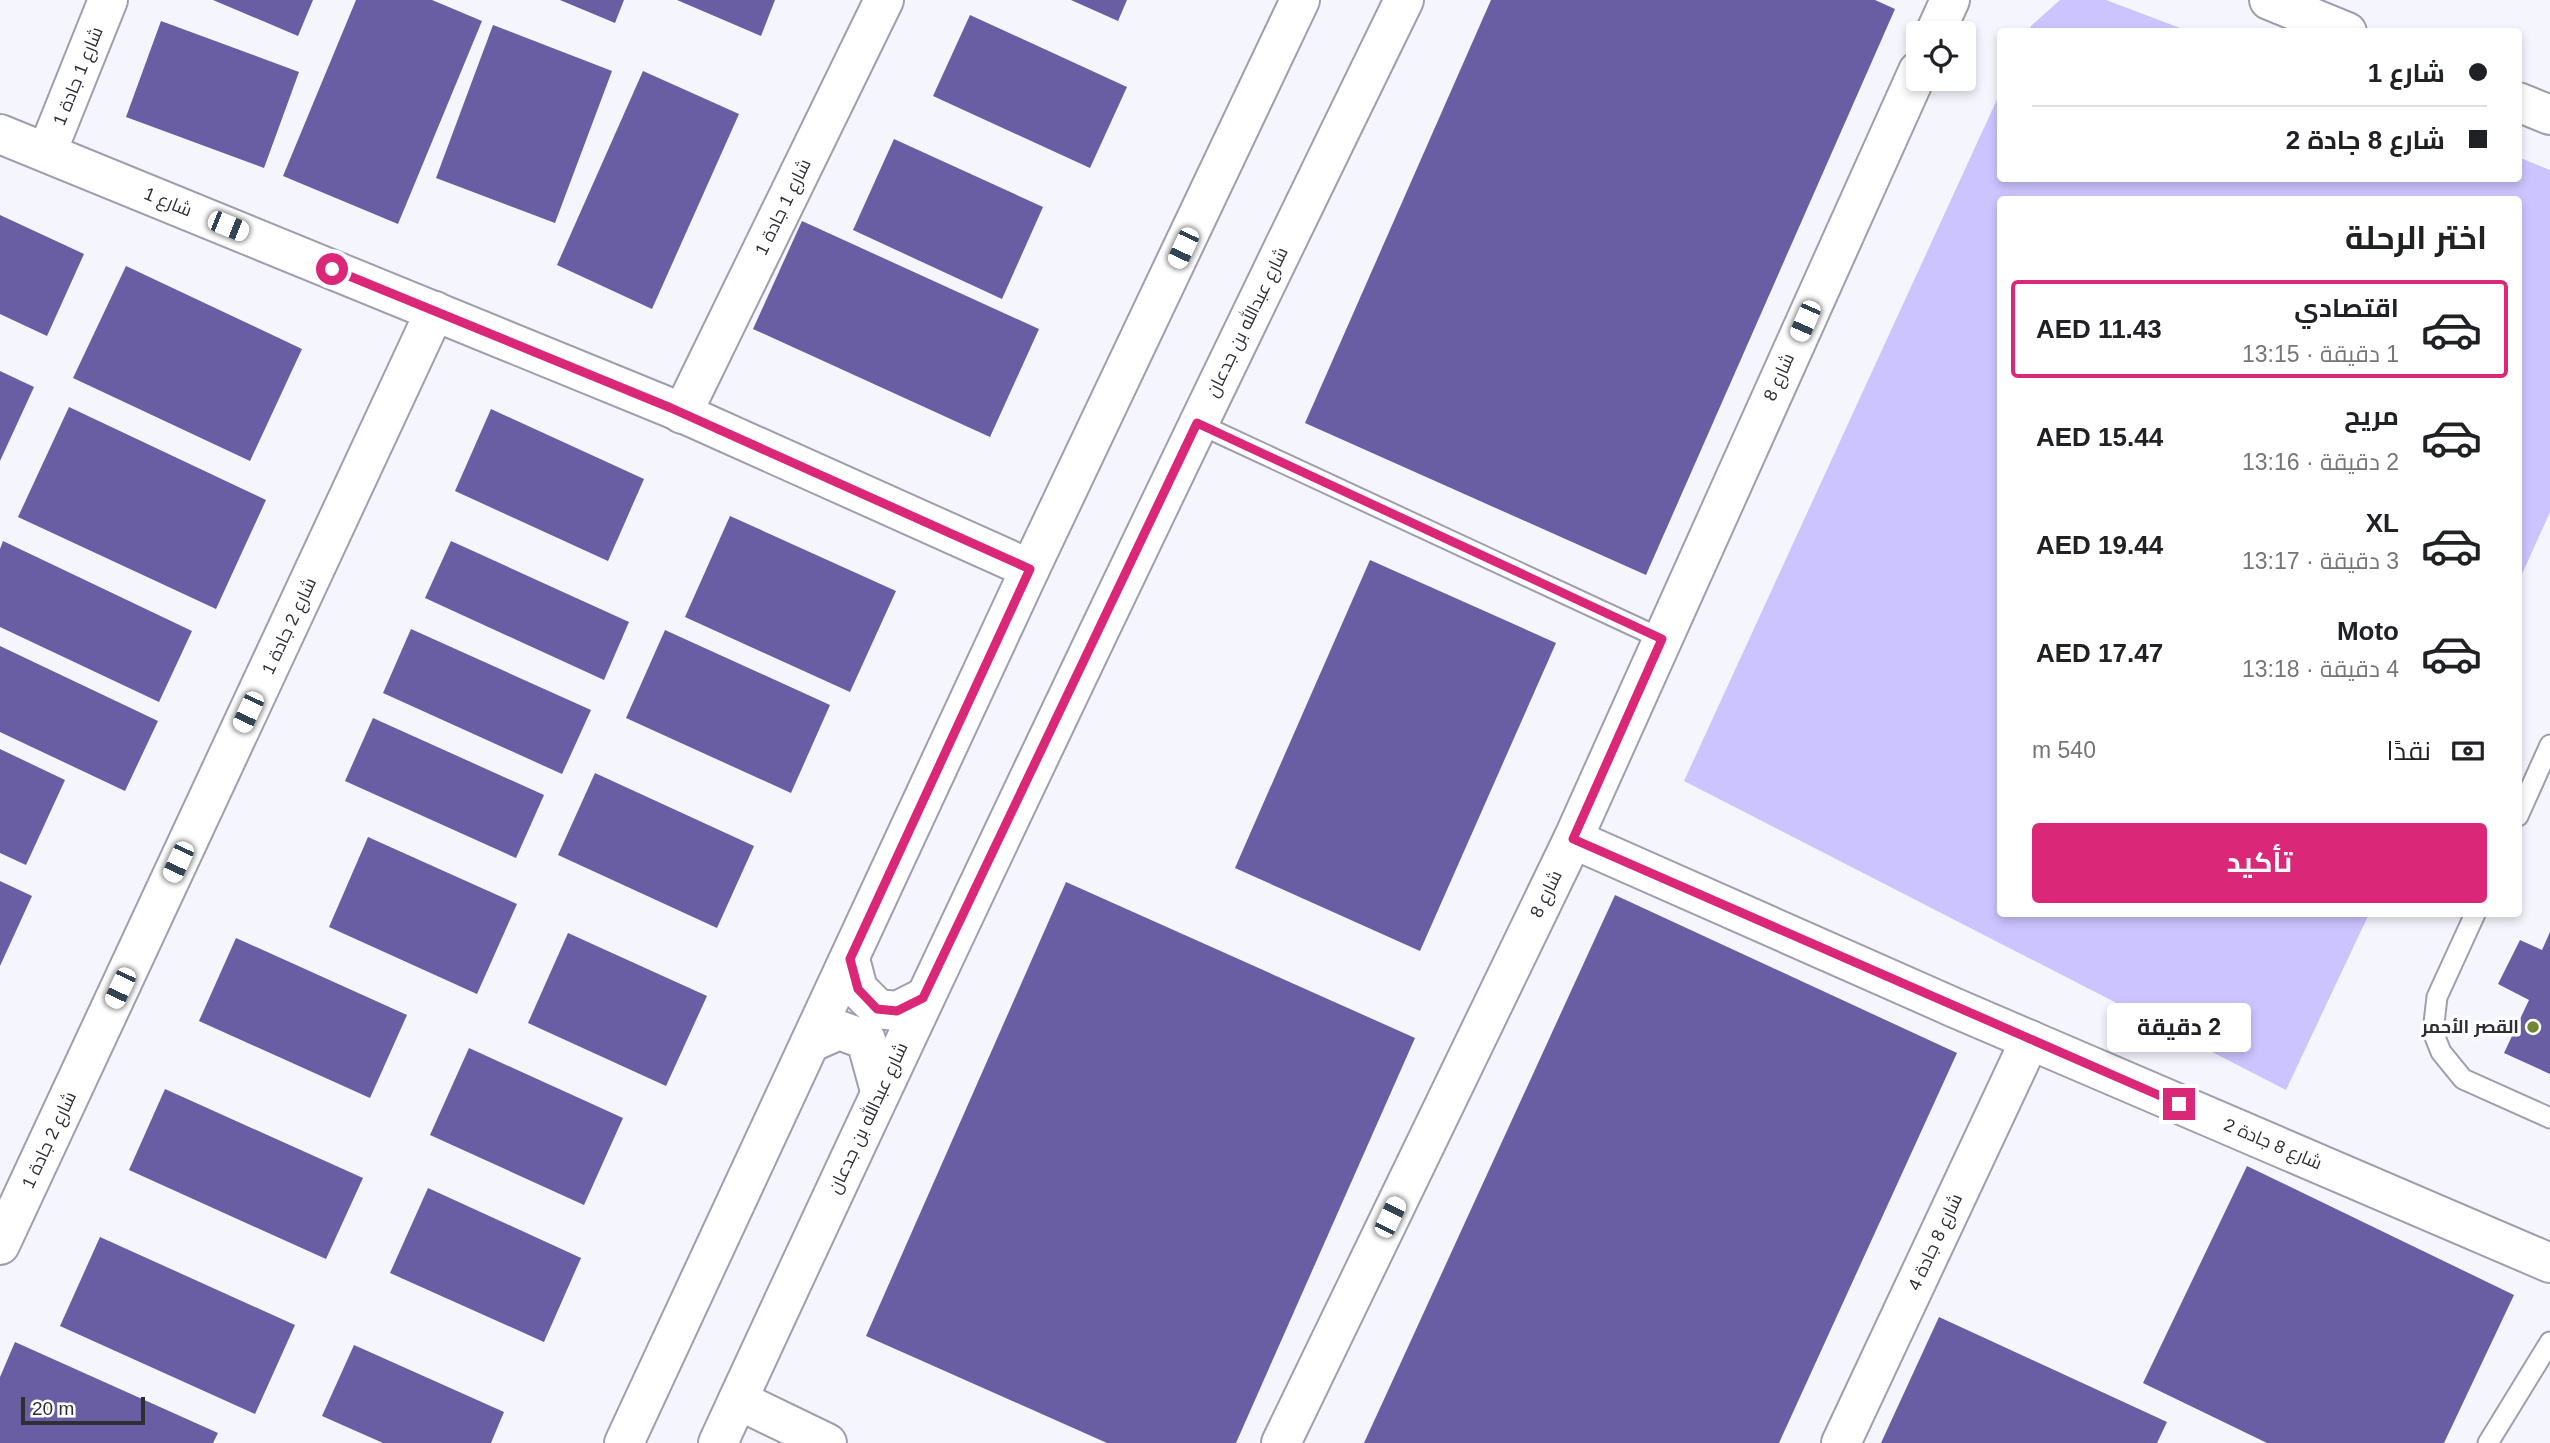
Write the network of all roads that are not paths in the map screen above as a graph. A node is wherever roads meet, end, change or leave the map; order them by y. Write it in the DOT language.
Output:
graph roads {
  1 [pos="108,0"];
  2 [pos="884,0"];
  3 [pos="1300,0"];
  4 [pos="1404,0"];
  5 [pos="1950,0"];
  6 [pos="2269,0"];
  7 [pos="1940,21"];
  8 [pos="2337,28"];
  9 [pos="1909,91"];
  10 [pos="2522,104"];
  11 [pos="2550,115"];
  12 [pos="0,134"];
  13 [pos="47,152"];
  14 [pos="435,311"];
  15 [pos="682,414"];
  16 [pos="1197,423"];
  17 [pos="1030,569"];
  18 [pos="1662,639"];
  19 [pos="2550,745"];
  20 [pos="2522,807"];
  21 [pos="1573,839"];
  22 [pos="2473,917"];
  23 [pos="850,959"];
  24 [pos="923,998"];
  25 [pos="2030,1040"];
  26 [pos="810,1044"];
  27 [pos="880,1091"];
  28 [pos="2550,1118"];
  29 [pos="1,1240"];
  30 [pos="2550,1263"];
  31 [pos="2550,1342"];
  32 [pos="737,1400"];
  33 [pos="624,1443"];
  34 [pos="718,1443"];
  35 [pos="827,1443"];
  36 [pos="1281,1443"];
  37 [pos="1841,1443"];
  38 [pos="2487,1443"];
  1 -- 13 [label="main road, شارع 1 جادة 1"];
  2 -- 15 [label="main road, شارع 1 جادة 1"];
  3 -- 17 [label="main road"];
  4 -- 16 [label="main road, شارع عبدالله بن جدعان"];
  5 -- 7 [label="main road"];
  6 -- 8 [label="main road"];
  9 -- 18 [label="main road, شارع 8"];
  10 -- 11 [label="main road"];
  12 -- 13 [label="main road, شارع 1"];
  13 -- 14 [label="main road, شارع 1"];
  14 -- 15 [label="main road, شارع 1"];
  14 -- 29 [label="main road, شارع 2 جادة 1"];
  15 -- 17 [label="main road, شارع 1"];
  16 -- 18 [label="lane"];
  16 -- 24 [label="main road, شارع عبدالله بن جدعان"];
  17 -- 23 [label="main road"];
  18 -- 21 [label="main road, شارع 8"];
  19 -- 20 [label="lane"];
  21 -- 25 [label="main road, شارع 8 جادة 2"];
  21 -- 36 [label="main road, شارع 8"];
  22 -- 28 [label="lane"];
  23 -- 24 [label="main road"];
  23 -- 26 [label="main road"];
  24 -- 27 [label="main road, شارع عبدالله بن جدعان"];
  25 -- 30 [label="main road, شارع 8 جادة 2"];
  25 -- 37 [label="main road, شارع 8 جادة 4"];
  26 -- 27 [label="main road"];
  26 -- 33 [label="main road"];
  27 -- 32 [label="main road, شارع عبدالله بن جدعان"];
  31 -- 38 [label="lane"];
  32 -- 34 [label="main road, شارع عبدالله بن جدعان"];
  32 -- 35 [label="main road"];
}
